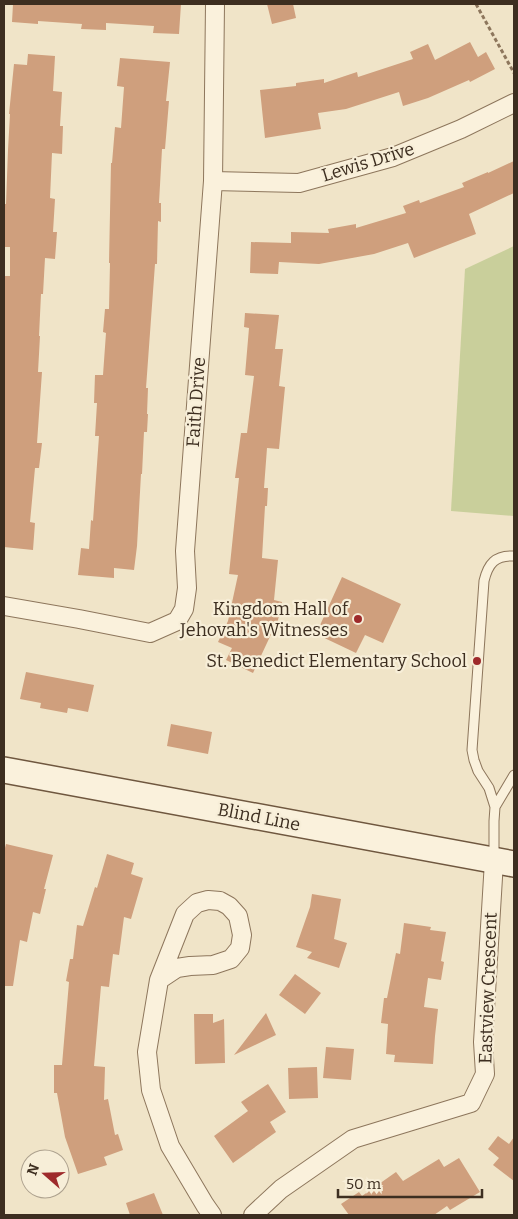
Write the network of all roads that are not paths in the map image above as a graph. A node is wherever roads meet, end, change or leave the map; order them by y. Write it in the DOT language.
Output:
graph roads {
  1 [pos="215,4"];
  2 [pos="514,103"];
  3 [pos="213,181"];
  4 [pos="514,556"];
  5 [pos="4,606"];
  6 [pos="4,770"];
  7 [pos="514,775"];
  8 [pos="495,807"];
  9 [pos="504,863"];
  10 [pos="159,980"];
  11 [pos="212,1215"];
  12 [pos="253,1215"];
  1 -- 3 [label="street, Faith Drive"];
  2 -- 3 [label="street, Lewis Drive"];
  3 -- 5 [label="street, Faith Drive"];
  4 -- 8 [label="lane"];
  6 -- 9 [label="street, Blind Line"];
  7 -- 8 [label="lane"];
  8 -- 9 [label="lane"];
  9 -- 12 [label="street, Eastview Crescent"];
  10 -- 10 [label="street"];
  10 -- 11 [label="street"];
}
